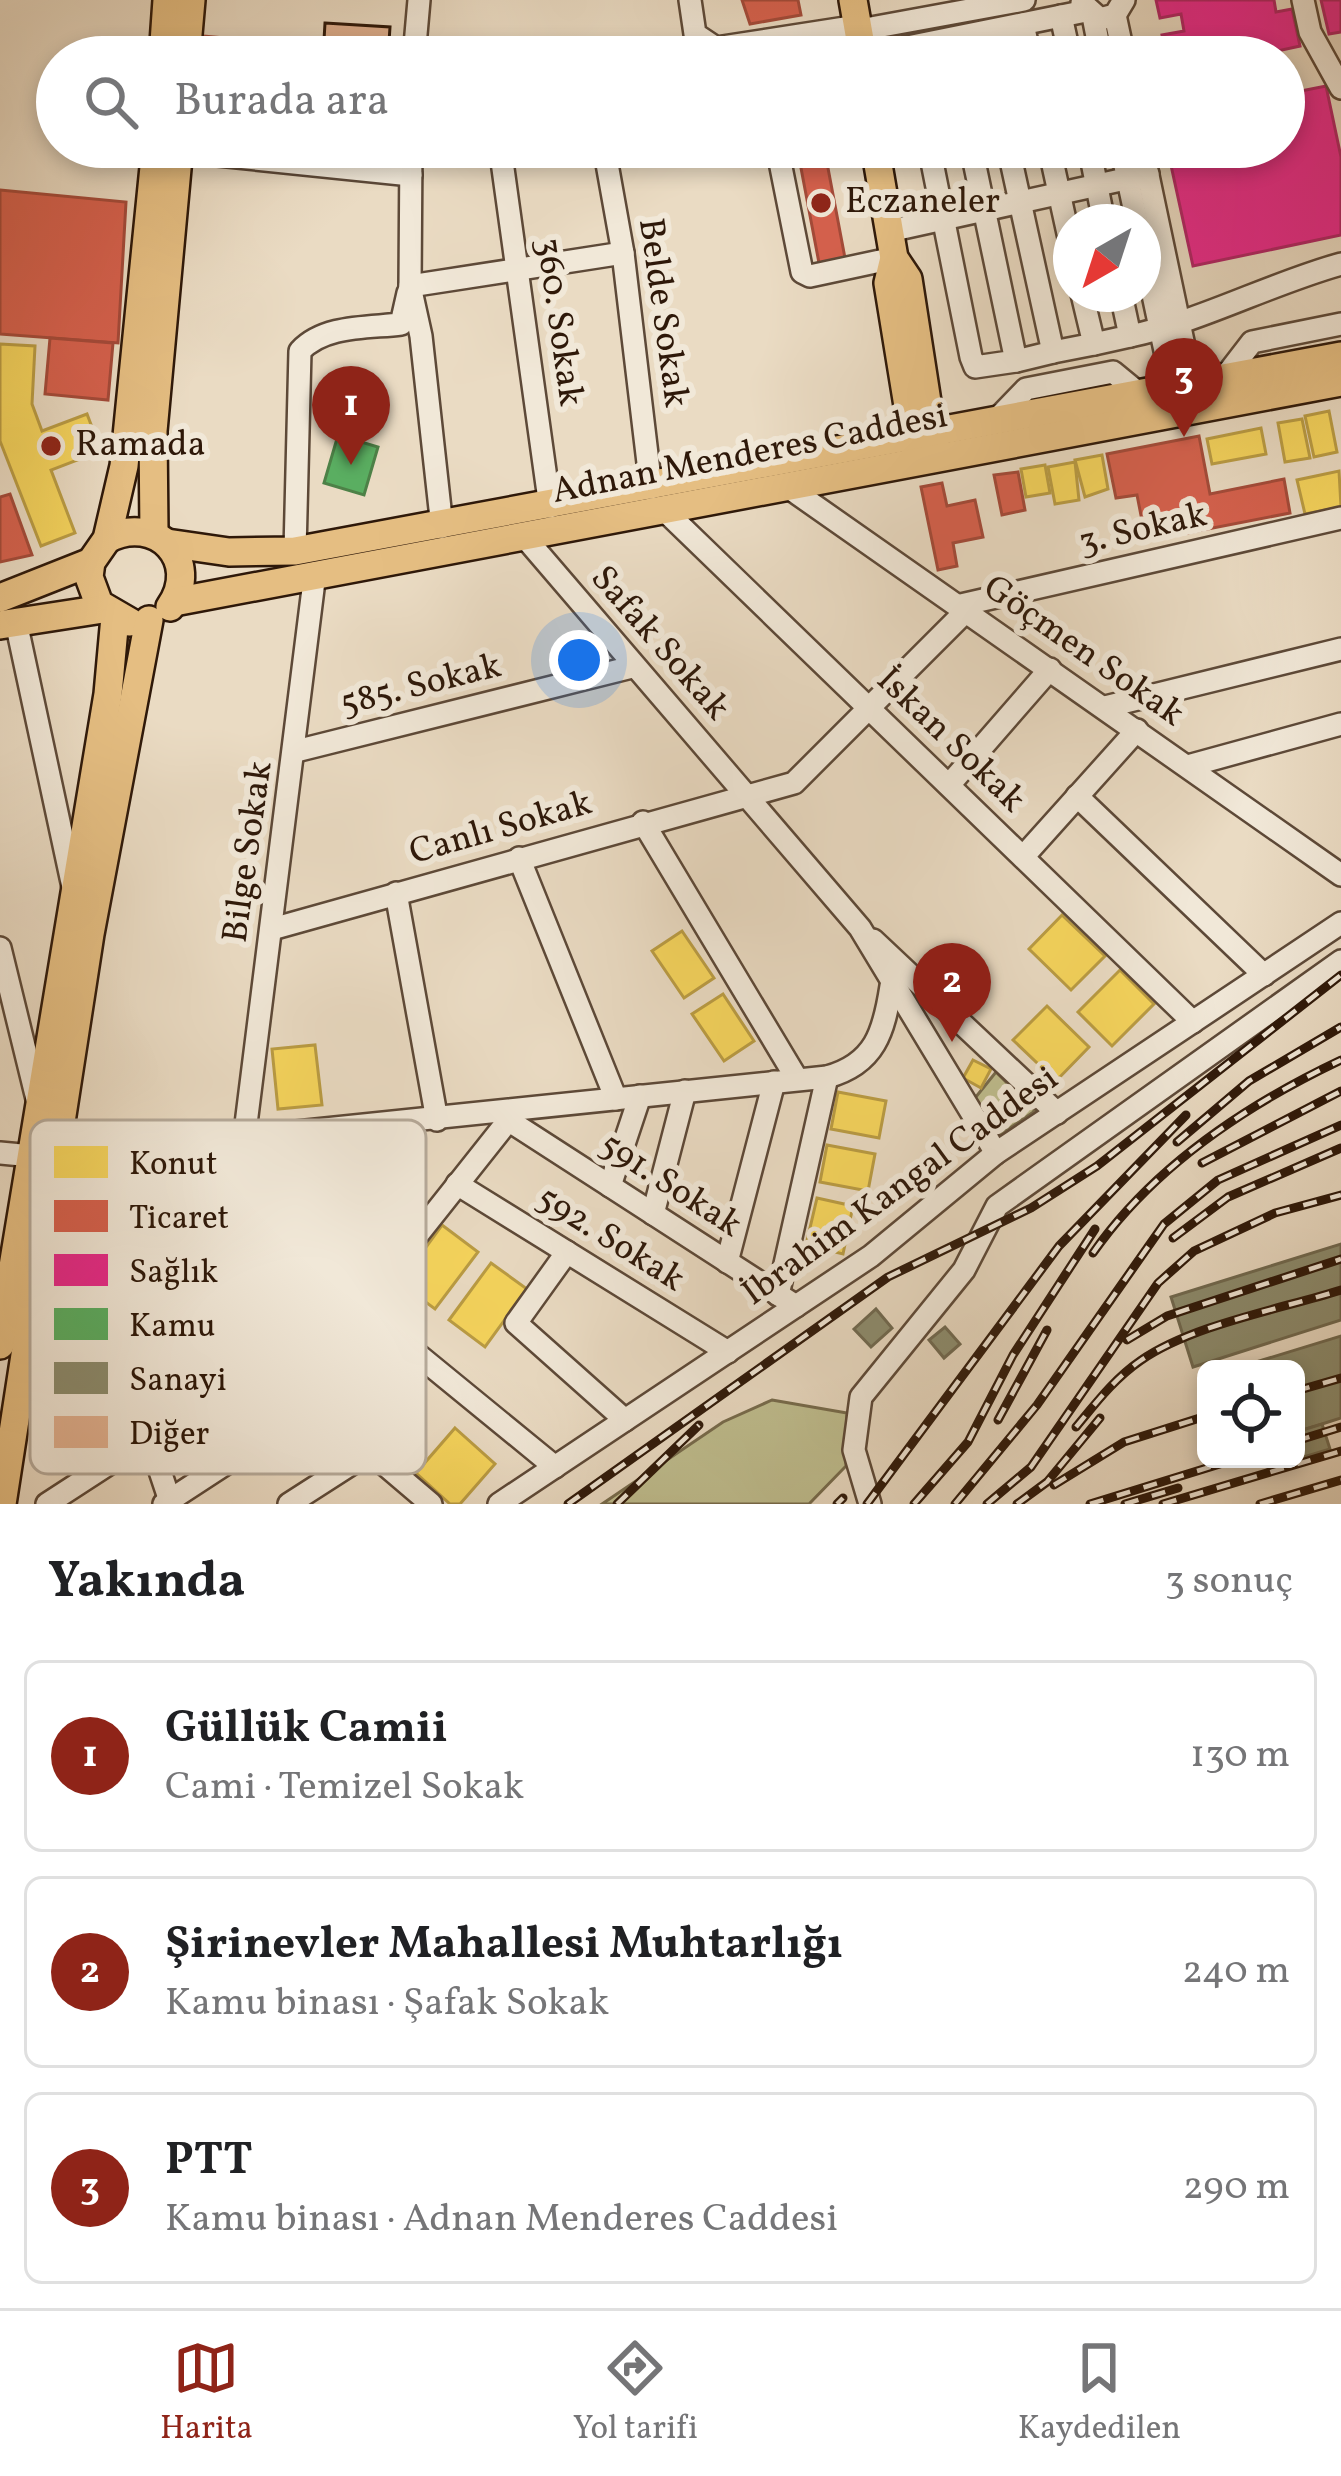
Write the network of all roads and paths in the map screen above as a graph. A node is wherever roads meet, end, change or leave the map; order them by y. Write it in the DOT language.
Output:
graph roads {
  1 [pos="167,0"];
  2 [pos="191,0"];
  3 [pos="418,0"];
  4 [pos="691,0"];
  5 [pos="1024,0"];
  6 [pos="1303,0"];
  7 [pos="991,3"];
  8 [pos="1100,8"];
  9 [pos="1061,16"];
  10 [pos="1023,24"];
  11 [pos="986,32"];
  12 [pos="859,34"];
  13 [pos="164,36"];
  14 [pos="188,36"];
  15 [pos="415,36"];
  16 [pos="698,36"];
  17 [pos="978,36"];
  18 [pos="987,36"];
  19 [pos="1026,36"];
  20 [pos="1065,36"];
  21 [pos="1114,36"];
  22 [pos="1340,78"];
  23 [pos="168,168"];
  24 [pos="170,168"];
  25 [pos="349,168"];
  26 [pos="411,168"];
  27 [pos="503,168"];
  28 [pos="608,168"];
  29 [pos="781,168"];
  30 [pos="878,168"];
  31 [pos="933,168"];
  32 [pos="975,168"];
  33 [pos="1012,168"];
  34 [pos="1053,168"];
  35 [pos="1093,168"];
  36 [pos="1133,168"];
  37 [pos="1139,168"];
  38 [pos="411,175"];
  39 [pos="1138,176"];
  40 [pos="1096,186"];
  41 [pos="1059,194"];
  42 [pos="1019,203"];
  43 [pos="1061,204"];
  44 [pos="1100,204"];
  45 [pos="1137,204"];
  46 [pos="984,210"];
  47 [pos="944,219"];
  48 [pos="891,244"];
  49 [pos="623,253"];
  50 [pos="1341,264"];
  51 [pos="518,269"];
  52 [pos="410,286"];
  53 [pos="1161,301"];
  54 [pos="1086,312"];
  55 [pos="1124,312"];
  56 [pos="1341,324"];
  57 [pos="1170,327"];
  58 [pos="1130,337"];
  59 [pos="1094,344"];
  60 [pos="1053,352"];
  61 [pos="1341,356"];
  62 [pos="921,360"];
  63 [pos="1016,361"];
  64 [pos="1225,377"];
  65 [pos="1341,382"];
  66 [pos="1182,386"];
  67 [pos="904,388"];
  68 [pos="987,422"];
  69 [pos="862,447"];
  70 [pos="924,447"];
  71 [pos="785,485"];
  72 [pos="656,498"];
  73 [pos="550,507"];
  74 [pos="1341,518"];
  75 [pos="442,527"];
  76 [pos="522,534"];
  77 [pos="160,537"];
  78 [pos="107,539"];
  79 [pos="295,551"];
  80 [pos="91,562"];
  81 [pos="315,573"];
  82 [pos="0,598"];
  83 [pos="174,602"];
  84 [pos="964,608"];
  85 [pos="109,613"];
  86 [pos="149,620"];
  87 [pos="8,624"];
  88 [pos="1341,649"];
  89 [pos="632,667"];
  90 [pos="1050,668"];
  91 [pos="1105,707"];
  92 [pos="871,710"];
  93 [pos="1341,724"];
  94 [pos="1137,730"];
  95 [pos="296,752"];
  96 [pos="1188,766"];
  97 [pos="949,785"];
  98 [pos="749,795"];
  99 [pos="1078,796"];
  100 [pos="643,822"];
  101 [pos="1023,857"];
  102 [pos="519,858"];
  103 [pos="1341,875"];
  104 [pos="74,893"];
  105 [pos="396,893"];
  106 [pos="1341,923"];
  107 [pos="860,928"];
  108 [pos="272,929"];
  109 [pos="0,948"];
  110 [pos="1341,961"];
  111 [pos="1264,974"];
  112 [pos="891,986"];
  113 [pos="1193,1022"];
  114 [pos="827,1077"];
  115 [pos="786,1080"];
  116 [pos="685,1091"];
  117 [pos="640,1096"];
  118 [pos="616,1099"];
  119 [pos="39,1109"];
  120 [pos="1057,1112"];
  121 [pos="512,1116"];
  122 [pos="40,1120"];
  123 [pos="50,1120"];
  124 [pos="247,1120"];
  125 [pos="437,1120"];
  126 [pos="426,1121"];
  127 [pos="0,1153"];
  128 [pos="996,1153"];
  129 [pos="30,1155"];
  130 [pos="458,1184"];
  131 [pos="610,1186"];
  132 [pos="30,1213"];
  133 [pos="652,1214"];
  134 [pos="426,1222"];
  135 [pos="567,1252"];
  136 [pos="728,1262"];
  137 [pos="30,1266"];
  138 [pos="787,1300"];
  139 [pos="0,1345"];
  140 [pos="728,1352"];
  141 [pos="426,1361"];
  142 [pos="625,1420"];
  143 [pos="555,1467"];
  144 [pos="91,1474"];
  145 [pos="211,1474"];
  146 [pos="336,1474"];
  147 [pos="393,1474"];
  148 [pos="422,1501"];
  149 [pos="169,1502"];
  150 [pos="2,1504"];
  151 [pos="47,1504"];
  152 [pos="289,1504"];
  153 [pos="500,1504"];
  154 [pos="870,1504"];
  1 -- 13 [label="main road"];
  2 -- 14 [label="main road"];
  3 -- 15 [label="street"];
  4 -- 16 [label="street"];
  5 -- 7 [label="street"];
  6 -- 22 [label="street"];
  7 -- 12 [label="street"];
  8 -- 9 [label="street"];
  8 -- 21 [label="street"];
  9 -- 10 [label="street"];
  9 -- 20 [label="street"];
  10 -- 11 [label="street"];
  10 -- 19 [label="street"];
  11 -- 17 [label="street"];
  11 -- 18 [label="street"];
  23 -- 78 [label="main road"];
  24 -- 77 [label="main road"];
  25 -- 38 [label="street"];
  26 -- 38 [label="street"];
  27 -- 51 [label="street, 360. Sokak"];
  28 -- 49 [label="street, Belde Sokak"];
  29 -- 48 [label="street"];
  30 -- 48 [label="main road"];
  31 -- 47 [label="street"];
  32 -- 46 [label="street"];
  33 -- 42 [label="street"];
  34 -- 41 [label="street"];
  35 -- 40 [label="street"];
  36 -- 39 [label="street"];
  37 -- 39 [label="street"];
  38 -- 52 [label="street"];
  39 -- 40 [label="street"];
  39 -- 45 [label="street"];
  39 -- 57 [label="street"];
  40 -- 41 [label="street"];
  40 -- 44 [label="street"];
  41 -- 42 [label="street"];
  41 -- 43 [label="street"];
  42 -- 46 [label="street"];
  42 -- 60 [label="street"];
  46 -- 47 [label="street"];
  46 -- 63 [label="street"];
  47 -- 48 [label="street"];
  47 -- 63 [label="street"];
  48 -- 62 [label="main road"];
  48 -- 67 [label="main road"];
  49 -- 51 [label="street"];
  49 -- 72 [label="street, Belde Sokak"];
  50 -- 57 [label="street"];
  51 -- 52 [label="street"];
  51 -- 73 [label="street, 360. Sokak"];
  52 -- 75 [label="street"];
  52 -- 79 [label="street"];
  53 -- 57 [label="street"];
  54 -- 59 [label="street"];
  55 -- 58 [label="street"];
  56 -- 64 [label="street"];
  57 -- 58 [label="street"];
  57 -- 66 [label="street"];
  58 -- 59 [label="street"];
  59 -- 60 [label="street"];
  60 -- 63 [label="street"];
  61 -- 64 [label="main road, Adnan Menderes Caddesi"];
  62 -- 68 [label="main road, Adnan Menderes Caddesi"];
  62 -- 70 [label="main road"];
  64 -- 66 [label="main road, Adnan Menderes Caddesi"];
  65 -- 70 [label="main road, Adnan Menderes Caddesi"];
  66 -- 68 [label="main road, Adnan Menderes Caddesi"];
  67 -- 69 [label="main road"];
  67 -- 70 [label="main road"];
  68 -- 70 [label="main road, Adnan Menderes Caddesi"];
  69 -- 70 [label="main road, Adnan Menderes Caddesi"];
  69 -- 72 [label="main road, Adnan Menderes Caddesi"];
  70 -- 71 [label="main road, Adnan Menderes Caddesi"];
  71 -- 72 [label="main road, Adnan Menderes Caddesi"];
  71 -- 84 [label="street, Göçmen Sokak"];
  72 -- 73 [label="main road, Adnan Menderes Caddesi"];
  72 -- 76 [label="main road, Adnan Menderes Caddesi"];
  72 -- 92 [label="street, İskan Sokak"];
  73 -- 75 [label="main road, Adnan Menderes Caddesi"];
  74 -- 84 [label="street, 3. Sokak"];
  75 -- 79 [label="main road, Adnan Menderes Caddesi"];
  76 -- 81 [label="main road, Adnan Menderes Caddesi"];
  76 -- 89 [label="street, Safak Sokak"];
  77 -- 78 [label="main road"];
  77 -- 79 [label="main road, Adnan Menderes Caddesi"];
  77 -- 83 [label="main road"];
  78 -- 80 [label="main road"];
  80 -- 82 [label="main road"];
  80 -- 85 [label="main road"];
  81 -- 83 [label="main road, Adnan Menderes Caddesi"];
  81 -- 95 [label="street, Bilge Sokak"];
  83 -- 86 [label="main road"];
  84 -- 90 [label="street, Göçmen Sokak"];
  84 -- 92 [label="street, Canlı Sokak"];
  85 -- 86 [label="main road"];
  85 -- 87 [label="main road"];
  85 -- 104 [label="main road"];
  86 -- 123 [label="main road"];
  87 -- 104 [label="street"];
  88 -- 91 [label="street"];
  89 -- 95 [label="street, 585. Sokak"];
  89 -- 98 [label="street, Safak Sokak"];
  90 -- 91 [label="street, Göçmen Sokak"];
  90 -- 97 [label="street"];
  91 -- 94 [label="street, Göçmen Sokak"];
  92 -- 97 [label="street, İskan Sokak"];
  92 -- 98 [label="street, Canlı Sokak"];
  93 -- 96 [label="street"];
  94 -- 96 [label="street, Göçmen Sokak"];
  94 -- 99 [label="street"];
  95 -- 108 [label="street, Bilge Sokak"];
  96 -- 103 [label="street, Göçmen Sokak"];
  97 -- 101 [label="street, İskan Sokak"];
  98 -- 100 [label="street, Canlı Sokak"];
  98 -- 107 [label="street, Safak Sokak"];
  99 -- 101 [label="street"];
  99 -- 111 [label="street"];
  100 -- 102 [label="street, Canlı Sokak"];
  100 -- 115 [label="street"];
  101 -- 113 [label="street, İskan Sokak"];
  102 -- 105 [label="street, Canlı Sokak"];
  102 -- 118 [label="street"];
  104 -- 119 [label="main road"];
  105 -- 108 [label="street, Canlı Sokak"];
  105 -- 125 [label="street"];
  106 -- 111 [label="street, İbrahim Kangal Caddesi"];
  107 -- 112 [label="street"];
  107 -- 120 [label="street"];
  108 -- 124 [label="street, Bilge Sokak"];
  109 -- 119 [label="street"];
  110 -- 154 [label="street"];
  111 -- 113 [label="street, İbrahim Kangal Caddesi"];
  112 -- 114 [label="street"];
  112 -- 128 [label="street"];
  113 -- 120 [label="street, İbrahim Kangal Caddesi"];
  114 -- 115 [label="street"];
  114 -- 138 [label="street"];
  115 -- 116 [label="street"];
  115 -- 136 [label="street"];
  116 -- 117 [label="street"];
  116 -- 133 [label="street"];
  117 -- 118 [label="street"];
  117 -- 131 [label="street"];
  118 -- 121 [label="street"];
  119 -- 122 [label="main road"];
  120 -- 128 [label="street, İbrahim Kangal Caddesi"];
  121 -- 125 [label="street"];
  121 -- 130 [label="street"];
  121 -- 131 [label="street, 591. Sokak"];
  125 -- 126 [label="street"];
  127 -- 129 [label="street"];
  128 -- 138 [label="street, İbrahim Kangal Caddesi"];
  130 -- 134 [label="street"];
  130 -- 135 [label="street, 592. Sokak"];
  131 -- 133 [label="street, 591. Sokak"];
  132 -- 139 [label="main road"];
  133 -- 136 [label="street, 591. Sokak"];
  135 -- 140 [label="street, 592. Sokak"];
  135 -- 142 [label="street"];
  136 -- 138 [label="street, 591. Sokak"];
  137 -- 150 [label="main road"];
  138 -- 140 [label="street, İbrahim Kangal Caddesi"];
  140 -- 142 [label="street, İbrahim Kangal Caddesi"];
  141 -- 143 [label="street"];
  142 -- 143 [label="street, İbrahim Kangal Caddesi"];
  143 -- 153 [label="street, İbrahim Kangal Caddesi"];
  144 -- 151 [label="street"];
  145 -- 149 [label="street"];
  146 -- 152 [label="street"];
  147 -- 148 [label="street"];
}
